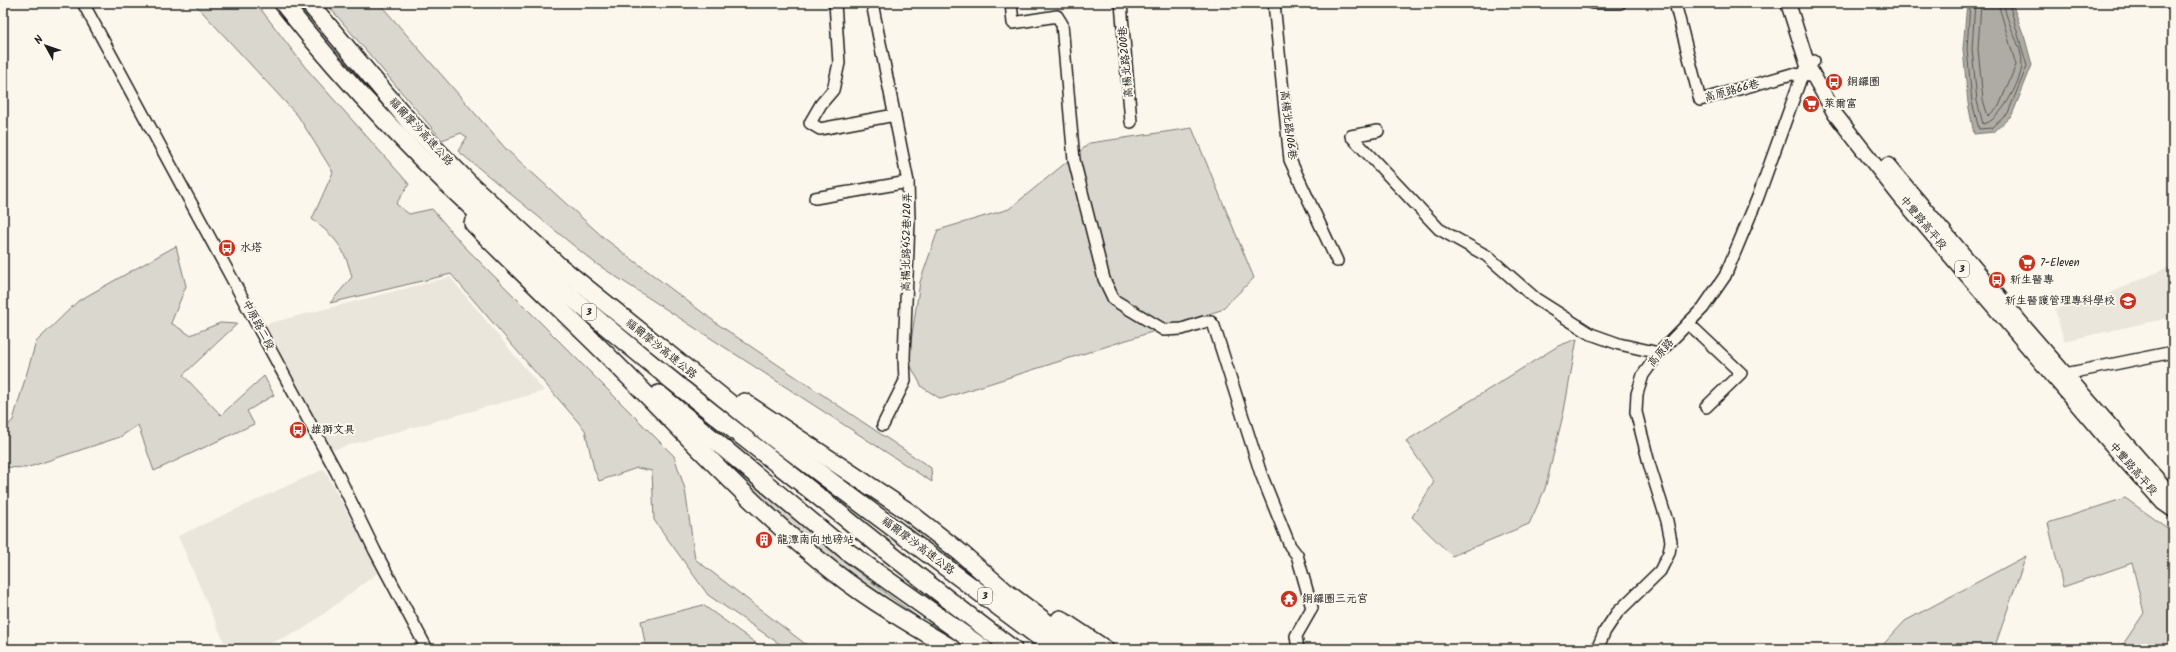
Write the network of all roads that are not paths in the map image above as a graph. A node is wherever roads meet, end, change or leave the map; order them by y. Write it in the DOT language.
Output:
graph roads {
  1 [pos="83,3"];
  2 [pos="283,3"];
  3 [pos="309,3"];
  4 [pos="835,3"];
  5 [pos="1010,3"];
  6 [pos="1121,3"];
  7 [pos="1274,3"];
  8 [pos="1592,3"];
  9 [pos="1620,3"];
  10 [pos="1675,3"];
  11 [pos="1788,3"];
  12 [pos="1797,3"];
  13 [pos="873,8"];
  14 [pos="1810,70"];
  15 [pos="362,95"];
  16 [pos="895,115"];
  17 [pos="1131,122"];
  18 [pos="1378,130"];
  19 [pos="908,182"];
  20 [pos="815,198"];
  21 [pos="1337,261"];
  22 [pos="1688,323"];
  23 [pos="592,340"];
  24 [pos="658,347"];
  25 [pos="2173,352"];
  26 [pos="1659,353"];
  27 [pos="2065,374"];
  28 [pos="1706,407"];
  29 [pos="883,425"];
  30 [pos="2112,436"];
  31 [pos="2173,497"];
  32 [pos="2173,510"];
  33 [pos="961,554"];
  34 [pos="428,649"];
  35 [pos="953,649"];
  36 [pos="984,649"];
  37 [pos="1013,649"];
  38 [pos="1055,649"];
  39 [pos="1082,649"];
  40 [pos="1105,649"];
  41 [pos="1298,649"];
  42 [pos="1597,649"];
  1 -- 34 [label="street, 中原路二段"];
  2 -- 15 [label="highway, 福爾摩沙高速公路 / 3"];
  3 -- 24 [label="highway, 福爾摩沙高速公路 / 3"];
  4 -- 16 [label="street"];
  5 -- 41 [label="street"];
  6 -- 17 [label="street, 高楊北路200巷"];
  7 -- 21 [label="street, 高楊北路106巷"];
  8 -- 9 [label="street"];
  10 -- 14 [label="street, 高原路66巷"];
  11 -- 14 [label="main road, 中豐路高平段 / 3"];
  12 -- 14 [label="main road, 中豐路高平段 / 3"];
  13 -- 16 [label="street, 高楊北路452巷120弄"];
  14 -- 22 [label="street, 高原路"];
  14 -- 27 [label="main road, 中豐路高平段 / 3"];
  14 -- 30 [label="main road, 中豐路高平段 / 3"];
  15 -- 23 [label="highway"];
  15 -- 37 [label="highway, 福爾摩沙高速公路 / 3"];
  16 -- 19 [label="street, 高楊北路452巷120弄"];
  18 -- 26 [label="street"];
  19 -- 20 [label="street"];
  19 -- 29 [label="street, 高楊北路452巷120弄"];
  22 -- 26 [label="street, 高原路"];
  22 -- 28 [label="street"];
  23 -- 35 [label="highway"];
  23 -- 36 [label="highway"];
  24 -- 33 [label="highway"];
  24 -- 38 [label="highway, 福爾摩沙高速公路 / 3"];
  25 -- 27 [label="street"];
  26 -- 42 [label="street, 高原路"];
  27 -- 30 [label="main road, 中豐路高平段 / 3"];
  30 -- 31 [label="main road, 中豐路高平段 / 3"];
  30 -- 32 [label="main road, 中豐路高平段 / 3"];
  33 -- 39 [label="highway"];
  33 -- 40 [label="highway"];
}
